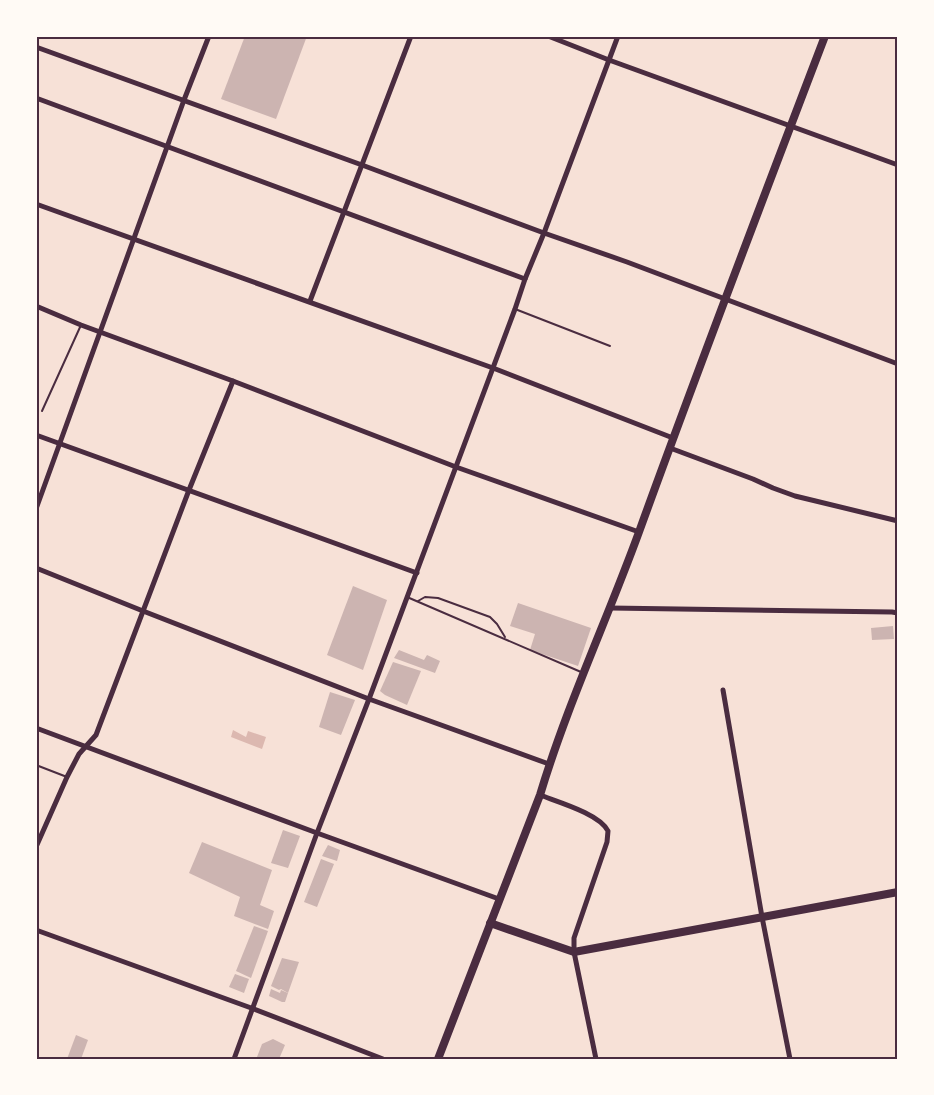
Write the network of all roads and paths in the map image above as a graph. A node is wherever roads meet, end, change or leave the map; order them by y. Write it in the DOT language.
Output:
graph roads {
  1 [pos="209,36"];
  2 [pos="411,36"];
  3 [pos="548,36"];
  4 [pos="618,36"];
  5 [pos="825,36"];
  6 [pos="36,47"];
  7 [pos="609,60"];
  8 [pos="36,98"];
  9 [pos="184,100"];
  10 [pos="792,126"];
  11 [pos="167,147"];
  12 [pos="362,165"];
  13 [pos="898,165"];
  14 [pos="36,204"];
  15 [pos="344,212"];
  16 [pos="544,233"];
  17 [pos="134,238"];
  18 [pos="525,279"];
  19 [pos="724,298"];
  20 [pos="310,301"];
  21 [pos="36,306"];
  22 [pos="515,309"];
  23 [pos="81,325"];
  24 [pos="100,332"];
  25 [pos="610,346"];
  26 [pos="898,364"];
  27 [pos="493,368"];
  28 [pos="233,381"];
  29 [pos="42,411"];
  30 [pos="36,435"];
  31 [pos="673,438"];
  32 [pos="59,444"];
  33 [pos="670,448"];
  34 [pos="456,467"];
  35 [pos="189,490"];
  36 [pos="36,509"];
  37 [pos="898,521"];
  38 [pos="639,532"];
  39 [pos="36,568"];
  40 [pos="417,573"];
  41 [pos="407,597"];
  42 [pos="418,601"];
  43 [pos="610,608"];
  44 [pos="143,611"];
  45 [pos="898,613"];
  46 [pos="506,639"];
  47 [pos="584,673"];
  48 [pos="723,690"];
  49 [pos="369,699"];
  50 [pos="36,728"];
  51 [pos="87,746"];
  52 [pos="549,764"];
  53 [pos="36,765"];
  54 [pos="67,777"];
  55 [pos="540,795"];
  56 [pos="318,833"];
  57 [pos="36,847"];
  58 [pos="898,892"];
  59 [pos="499,899"];
  60 [pos="762,917"];
  61 [pos="490,923"];
  62 [pos="36,930"];
  63 [pos="574,952"];
  64 [pos="254,1009"];
  65 [pos="234,1059"];
  66 [pos="383,1059"];
  67 [pos="438,1059"];
  68 [pos="596,1059"];
  69 [pos="790,1059"];
  1 -- 9 [label="street"];
  2 -- 12 [label="street"];
  3 -- 7 [label="street"];
  4 -- 7 [label="street"];
  5 -- 10 [label="main road"];
  6 -- 9 [label="street"];
  7 -- 10 [label="street"];
  7 -- 16 [label="street"];
  8 -- 11 [label="street"];
  9 -- 11 [label="street"];
  9 -- 12 [label="street"];
  10 -- 13 [label="street"];
  10 -- 19 [label="main road"];
  11 -- 15 [label="street"];
  11 -- 17 [label="street"];
  12 -- 15 [label="street"];
  12 -- 16 [label="street"];
  14 -- 17 [label="street"];
  15 -- 18 [label="street"];
  15 -- 20 [label="street"];
  16 -- 18 [label="street"];
  16 -- 19 [label="street"];
  17 -- 20 [label="street"];
  17 -- 24 [label="street"];
  18 -- 22 [label="street"];
  19 -- 26 [label="street"];
  19 -- 31 [label="main road"];
  20 -- 27 [label="street"];
  21 -- 23 [label="street"];
  22 -- 25 [label="lane"];
  22 -- 27 [label="street"];
  23 -- 24 [label="street"];
  23 -- 29 [label="lane"];
  24 -- 28 [label="street"];
  24 -- 32 [label="street"];
  27 -- 31 [label="street"];
  27 -- 34 [label="street"];
  28 -- 34 [label="street"];
  28 -- 35 [label="street"];
  30 -- 32 [label="street"];
  31 -- 33 [label="main road"];
  32 -- 35 [label="street"];
  32 -- 36 [label="street"];
  33 -- 37 [label="street"];
  33 -- 38 [label="main road"];
  34 -- 38 [label="street"];
  34 -- 40 [label="street"];
  35 -- 40 [label="street"];
  35 -- 44 [label="street"];
  38 -- 43 [label="main road"];
  39 -- 44 [label="street"];
  40 -- 41 [label="street"];
  41 -- 42 [label="lane"];
  41 -- 49 [label="street"];
  42 -- 46 [label="lane"];
  42 -- 46 [label="lane"];
  43 -- 45 [label="street"];
  43 -- 47 [label="main road"];
  44 -- 49 [label="street"];
  44 -- 51 [label="street"];
  46 -- 47 [label="lane"];
  47 -- 52 [label="main road"];
  48 -- 60 [label="street"];
  49 -- 52 [label="street"];
  49 -- 56 [label="street"];
  50 -- 51 [label="street"];
  51 -- 54 [label="street"];
  51 -- 56 [label="street"];
  52 -- 55 [label="main road"];
  53 -- 54 [label="lane"];
  54 -- 57 [label="street"];
  55 -- 59 [label="main road"];
  55 -- 63 [label="street"];
  56 -- 59 [label="street"];
  56 -- 64 [label="street"];
  58 -- 60 [label="main road"];
  59 -- 61 [label="main road"];
  60 -- 63 [label="main road"];
  60 -- 69 [label="street"];
  61 -- 63 [label="main road"];
  61 -- 67 [label="main road"];
  62 -- 64 [label="street"];
  63 -- 68 [label="street"];
  64 -- 65 [label="street"];
  64 -- 66 [label="street"];
}
